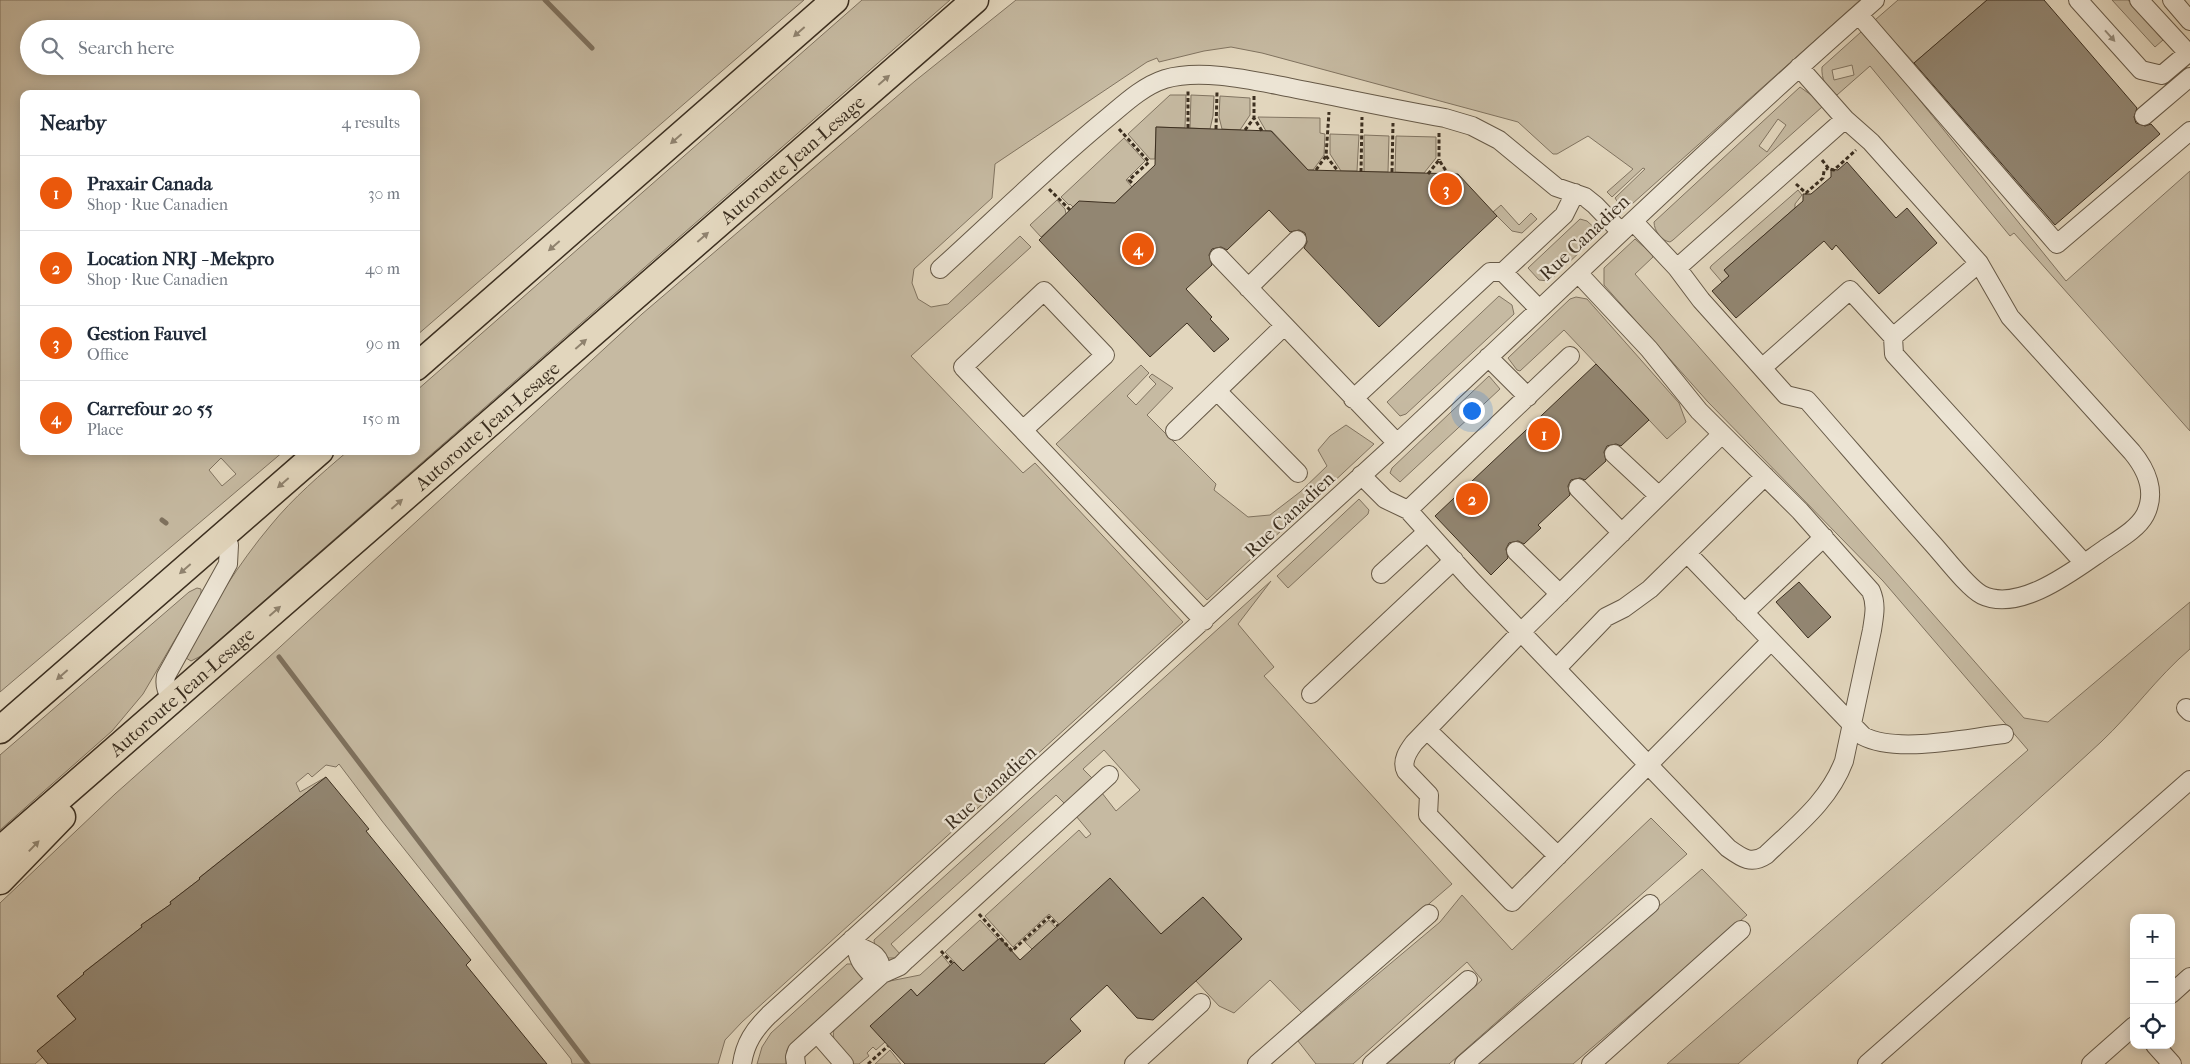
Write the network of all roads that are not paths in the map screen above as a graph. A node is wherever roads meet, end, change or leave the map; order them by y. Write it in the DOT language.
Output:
graph roads {
  1 [pos="835,0"];
  2 [pos="975,0"];
  3 [pos="1875,0"];
  4 [pos="2078,0"];
  5 [pos="2140,0"];
  6 [pos="2172,0"];
  7 [pos="1859,14"];
  8 [pos="2190,21"];
  9 [pos="2189,53"];
  10 [pos="1799,67"];
  11 [pos="2190,77"];
  12 [pos="2144,116"];
  13 [pos="1845,119"];
  14 [pos="2190,131"];
  15 [pos="1575,193"];
  16 [pos="1627,227"];
  17 [pos="1297,240"];
  18 [pos="1219,257"];
  19 [pos="1979,263"];
  20 [pos="1677,268"];
  21 [pos="940,269"];
  22 [pos="1503,272"];
  23 [pos="1578,273"];
  24 [pos="1248,288"];
  25 [pos="1539,309"];
  26 [pos="1284,326"];
  27 [pos="1893,337"];
  28 [pos="1570,356"];
  29 [pos="1488,357"];
  30 [pos="420,363"];
  31 [pos="1762,368"];
  32 [pos="1217,391"];
  33 [pos="1528,397"];
  34 [pos="1353,399"];
  35 [pos="1023,430"];
  36 [pos="1175,431"];
  37 [pos="1722,434"];
  38 [pos="1397,443"];
  39 [pos="1614,454"];
  40 [pos="315,455"];
  41 [pos="1298,473"];
  42 [pos="1362,475"];
  43 [pos="1765,476"];
  44 [pos="1578,488"];
  45 [pos="1659,496"];
  46 [pos="1408,510"];
  47 [pos="1427,532"];
  48 [pos="1622,532"];
  49 [pos="222,537"];
  50 [pos="1824,537"];
  51 [pos="1516,551"];
  52 [pos="1687,552"];
  53 [pos="1454,560"];
  54 [pos="2084,563"];
  55 [pos="1381,574"];
  56 [pos="1560,594"];
  57 [pos="1744,613"];
  58 [pos="1204,620"];
  59 [pos="1522,632"];
  60 [pos="1771,641"];
  61 [pos="1556,668"];
  62 [pos="1311,694"];
  63 [pos="173,701"];
  64 [pos="1851,725"];
  65 [pos="0,730"];
  66 [pos="1427,730"];
  67 [pos="2004,734"];
  68 [pos="1649,765"];
  69 [pos="1109,775"];
  70 [pos="2190,780"];
  71 [pos="0,850"];
  72 [pos="1558,856"];
  73 [pos="0,881"];
  74 [pos="1650,904"];
  75 [pos="1430,914"];
  76 [pos="1740,930"];
  77 [pos="855,943"];
  78 [pos="882,974"];
  79 [pos="2190,977"];
  80 [pos="1468,980"];
  81 [pos="2175,990"];
  82 [pos="1201,1003"];
  83 [pos="2130,1030"];
  84 [pos="817,1033"];
  85 [pos="2159,1049"];
  86 [pos="742,1064"];
  87 [pos="796,1064"];
  88 [pos="844,1064"];
  89 [pos="1134,1064"];
  90 [pos="1257,1064"];
  91 [pos="1372,1064"];
  92 [pos="1464,1064"];
  93 [pos="1591,1064"];
  94 [pos="1867,1064"];
  95 [pos="2091,1064"];
  96 [pos="2172,1064"];
  1 -- 30 [label="highway, one-way"];
  63 -- 2 [label="highway, Autoroute Jean-Lesage, one-way"];
  3 -- 7 [label="street, Rue Canadien"];
  4 -- 9 [label="street, one-way"];
  5 -- 9 [label="street"];
  6 -- 8 [label="street"];
  7 -- 10 [label="street, Rue Canadien"];
  7 -- 14 [label="street"];
  10 -- 13 [label="street"];
  10 -- 16 [label="street, Rue Canadien"];
  11 -- 12 [label="street"];
  13 -- 19 [label="street"];
  13 -- 20 [label="street"];
  15 -- 16 [label="street"];
  15 -- 21 [label="street"];
  15 -- 22 [label="street"];
  16 -- 20 [label="street"];
  16 -- 23 [label="street, Rue Canadien"];
  17 -- 24 [label="street"];
  18 -- 24 [label="street"];
  19 -- 27 [label="street"];
  19 -- 54 [label="street"];
  20 -- 31 [label="street"];
  22 -- 25 [label="street"];
  22 -- 34 [label="street"];
  23 -- 25 [label="street, Rue Canadien"];
  23 -- 37 [label="street"];
  24 -- 26 [label="street"];
  25 -- 29 [label="street, Rue Canadien"];
  26 -- 32 [label="street"];
  26 -- 34 [label="street"];
  27 -- 31 [label="street"];
  27 -- 54 [label="street"];
  28 -- 33 [label="street"];
  29 -- 33 [label="street"];
  29 -- 38 [label="street, Rue Canadien"];
  31 -- 54 [label="street"];
  32 -- 36 [label="street"];
  32 -- 41 [label="street"];
  33 -- 46 [label="street"];
  34 -- 38 [label="street"];
  35 -- 35 [label="street"];
  35 -- 58 [label="street"];
  37 -- 43 [label="street"];
  37 -- 45 [label="street"];
  38 -- 42 [label="street, Rue Canadien"];
  39 -- 45 [label="street"];
  40 -- 49 [label="highway, one-way"];
  42 -- 46 [label="street"];
  42 -- 58 [label="street, Rue Canadien"];
  43 -- 50 [label="street"];
  43 -- 52 [label="street"];
  44 -- 48 [label="street"];
  45 -- 48 [label="street"];
  46 -- 47 [label="street"];
  47 -- 53 [label="street"];
  47 -- 55 [label="street"];
  48 -- 56 [label="street"];
  49 -- 63 [label="street"];
  49 -- 65 [label="highway, one-way"];
  50 -- 57 [label="street"];
  50 -- 64 [label="street"];
  51 -- 56 [label="street"];
  52 -- 57 [label="street"];
  52 -- 61 [label="street"];
  53 -- 59 [label="street"];
  53 -- 62 [label="street"];
  56 -- 59 [label="street"];
  57 -- 60 [label="street"];
  58 -- 77 [label="street, Rue Canadien"];
  59 -- 61 [label="street"];
  59 -- 66 [label="street"];
  60 -- 64 [label="street"];
  60 -- 68 [label="street"];
  61 -- 68 [label="street"];
  63 -- 71 [label="highway, Autoroute Jean-Lesage"];
  73 -- 63 [label="highway, one-way"];
  64 -- 67 [label="street"];
  64 -- 68 [label="street"];
  66 -- 72 [label="street"];
  66 -- 72 [label="street"];
  68 -- 72 [label="street"];
  69 -- 78 [label="street"];
  70 -- 94 [label="street"];
  74 -- 92 [label="street"];
  75 -- 90 [label="street"];
  76 -- 93 [label="street"];
  77 -- 78 [label="street"];
  77 -- 86 [label="street, Rue Canadien"];
  78 -- 84 [label="street"];
  79 -- 81 [label="street"];
  80 -- 91 [label="street"];
  82 -- 89 [label="street"];
  83 -- 95 [label="street"];
  84 -- 87 [label="street"];
  84 -- 88 [label="street"];
  85 -- 96 [label="street"];
}
